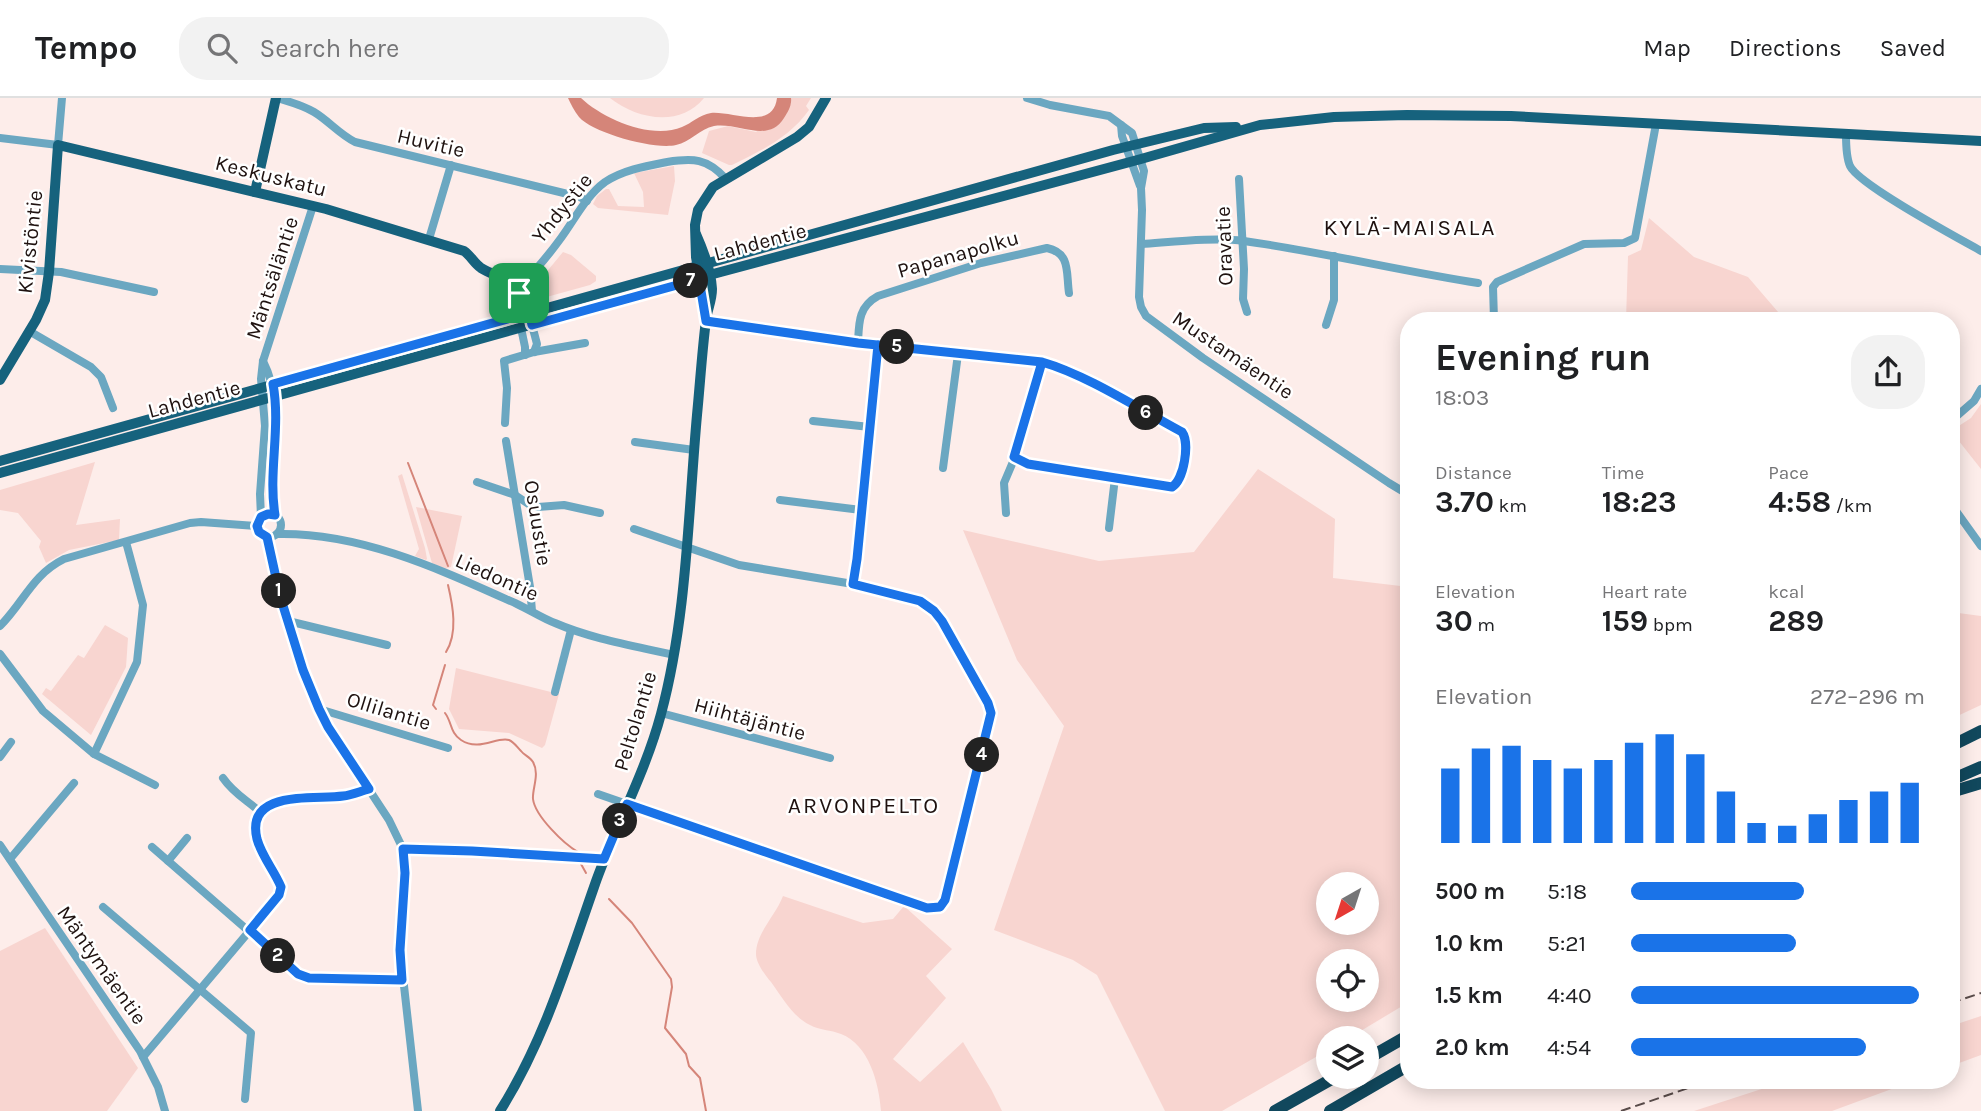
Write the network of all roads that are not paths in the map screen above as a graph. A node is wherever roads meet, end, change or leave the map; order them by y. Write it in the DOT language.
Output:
graph roads {
  1 [pos="62,98"];
  2 [pos="276,98"];
  3 [pos="826,98"];
  4 [pos="1027,98"];
  5 [pos="1656,124"];
  6 [pos="1247,127"];
  7 [pos="1846,134"];
  8 [pos="0,138"];
  9 [pos="1981,141"];
  10 [pos="58,145"];
  11 [pos="1131,145"];
  12 [pos="1136,160"];
  13 [pos="451,165"];
  14 [pos="726,178"];
  15 [pos="1239,179"];
  16 [pos="255,192"];
  17 [pos="587,201"];
  18 [pos="313,206"];
  19 [pos="429,239"];
  20 [pos="1243,240"];
  21 [pos="1142,244"];
  22 [pos="1981,251"];
  23 [pos="1334,256"];
  24 [pos="702,264"];
  25 [pos="0,269"];
  26 [pos="49,272"];
  27 [pos="710,276"];
  28 [pos="699,279"];
  29 [pos="1478,283"];
  30 [pos="519,290"];
  31 [pos="154,292"];
  32 [pos="1069,293"];
  33 [pos="530,312"];
  34 [pos="1247,312"];
  35 [pos="1494,312"];
  36 [pos="518,316"];
  37 [pos="706,319"];
  38 [pos="532,325"];
  39 [pos="1326,325"];
  40 [pos="521,328"];
  41 [pos="29,331"];
  42 [pos="858,343"];
  43 [pos="585,344"];
  44 [pos="878,345"];
  45 [pos="534,352"];
  46 [pos="958,354"];
  47 [pos="525,355"];
  48 [pos="264,361"];
  49 [pos="1042,362"];
  50 [pos="0,380"];
  51 [pos="273,384"];
  52 [pos="261,388"];
  53 [pos="1981,389"];
  54 [pos="275,397"];
  55 [pos="263,400"];
  56 [pos="113,408"];
  57 [pos="1960,413"];
  58 [pos="813,421"];
  59 [pos="505,423"];
  60 [pos="870,427"];
  61 [pos="506,441"];
  62 [pos="635,442"];
  63 [pos="694,450"];
  64 [pos="1014,457"];
  65 [pos="0,461"];
  66 [pos="943,468"];
  67 [pos="0,473"];
  68 [pos="1115,478"];
  69 [pos="477,482"];
  70 [pos="1400,490"];
  71 [pos="515,495"];
  72 [pos="780,500"];
  73 [pos="861,510"];
  74 [pos="600,513"];
  75 [pos="1006,513"];
  76 [pos="261,517"];
  77 [pos="1960,517"];
  78 [pos="277,519"];
  79 [pos="257,526"];
  80 [pos="1109,528"];
  81 [pos="635,529"];
  82 [pos="305,533"];
  83 [pos="277,534"];
  84 [pos="267,537"];
  85 [pos="125,542"];
  86 [pos="1981,546"];
  87 [pos="688,547"];
  88 [pos="853,584"];
  89 [pos="532,611"];
  90 [pos="288,621"];
  91 [pos="0,626"];
  92 [pos="571,629"];
  93 [pos="387,646"];
  94 [pos="0,654"];
  95 [pos="674,655"];
  96 [pos="555,692"];
  97 [pos="319,709"];
  98 [pos="661,713"];
  99 [pos="1981,731"];
  100 [pos="1981,738"];
  101 [pos="11,742"];
  102 [pos="1960,743"];
  103 [pos="1960,745"];
  104 [pos="448,748"];
  105 [pos="94,754"];
  106 [pos="0,757"];
  107 [pos="830,758"];
  108 [pos="1981,767"];
  109 [pos="1960,776"];
  110 [pos="223,778"];
  111 [pos="74,783"];
  112 [pos="1981,783"];
  113 [pos="155,785"];
  114 [pos="369,789"];
  115 [pos="1960,789"];
  116 [pos="598,794"];
  117 [pos="627,804"];
  118 [pos="260,812"];
  119 [pos="187,838"];
  120 [pos="0,845"];
  121 [pos="152,847"];
  122 [pos="403,849"];
  123 [pos="10,859"];
  124 [pos="604,859"];
  125 [pos="168,861"];
  126 [pos="103,907"];
  127 [pos="250,930"];
  128 [pos="402,980"];
  129 [pos="200,990"];
  130 [pos="1400,1040"];
  131 [pos="1379,1052"];
  132 [pos="143,1057"];
  133 [pos="1400,1070"];
  134 [pos="1316,1088"];
  135 [pos="245,1099"];
  136 [pos="165,1111"];
  137 [pos="418,1111"];
  138 [pos="500,1111"];
  139 [pos="1275,1111"];
  140 [pos="1330,1111"];
  1 -- 10 [label="street, Kivistöntie"];
  2 -- 13 [label="street, Huvitie"];
  2 -- 16 [label="main road"];
  3 -- 14 [label="main road"];
  4 -- 11 [label="street, Mustamäentie"];
  5 -- 6 [label="main road, Lahdentie"];
  5 -- 7 [label="main road, Lahdentie"];
  5 -- 35 [label="street"];
  6 -- 11 [label="main road, Lahdentie"];
  6 -- 12 [label="main road, Lahdentie"];
  7 -- 9 [label="main road, Lahdentie"];
  7 -- 22 [label="street"];
  8 -- 10 [label="street, Keskuskatu"];
  10 -- 16 [label="main road, Keskuskatu"];
  10 -- 26 [label="main road, Kivistöntie"];
  11 -- 12 [label="street, Mustamäentie"];
  11 -- 24 [label="main road, Lahdentie"];
  12 -- 21 [label="street, Mustamäentie"];
  12 -- 27 [label="main road, Lahdentie"];
  13 -- 17 [label="street, Huvitie"];
  13 -- 19 [label="street"];
  14 -- 17 [label="street, Yhdystie"];
  14 -- 24 [label="main road"];
  15 -- 20 [label="street, Oravatie"];
  16 -- 18 [label="main road, Keskuskatu"];
  17 -- 30 [label="street, Yhdystie"];
  18 -- 19 [label="main road, Keskuskatu"];
  18 -- 48 [label="street, Mäntsäläntie"];
  19 -- 30 [label="main road, Keskuskatu"];
  20 -- 21 [label="street"];
  20 -- 23 [label="street"];
  20 -- 34 [label="street, Oravatie"];
  21 -- 70 [label="street, Mustamäentie"];
  23 -- 29 [label="street"];
  23 -- 39 [label="street"];
  24 -- 27 [label="main road, Peltolantie"];
  24 -- 28 [label="main road, Peltolantie"];
  24 -- 33 [label="main road, Lahdentie"];
  25 -- 26 [label="street"];
  26 -- 31 [label="street"];
  26 -- 41 [label="main road, Kivistöntie"];
  27 -- 28 [label="main road, Lahdentie"];
  27 -- 37 [label="main road, Peltolantie"];
  28 -- 37 [label="main road, Peltolantie"];
  28 -- 38 [label="main road, Lahdentie"];
  30 -- 33 [label="main road"];
  30 -- 36 [label="main road"];
  32 -- 42 [label="street, Papanapolku"];
  33 -- 36 [label="main road, Lahdentie"];
  33 -- 38 [label="main road"];
  36 -- 40 [label="main road"];
  36 -- 51 [label="main road, Lahdentie"];
  37 -- 42 [label="street"];
  37 -- 63 [label="main road, Peltolantie"];
  38 -- 40 [label="main road, Lahdentie"];
  38 -- 45 [label="street"];
  40 -- 47 [label="street"];
  40 -- 54 [label="main road, Lahdentie"];
  41 -- 50 [label="main road, Kivistöntie"];
  41 -- 56 [label="street"];
  42 -- 44 [label="street"];
  43 -- 45 [label="street"];
  44 -- 46 [label="street"];
  44 -- 60 [label="street"];
  45 -- 47 [label="street"];
  46 -- 49 [label="street"];
  46 -- 66 [label="street"];
  47 -- 59 [label="street"];
  48 -- 51 [label="street, Mäntsäläntie"];
  48 -- 52 [label="street, Mäntsäläntie"];
  49 -- 64 [label="street"];
  49 -- 68 [label="street"];
  51 -- 52 [label="main road, Lahdentie"];
  51 -- 54 [label="street, Mäntsäläntie"];
  52 -- 55 [label="street, Mäntsäläntie"];
  52 -- 65 [label="main road, Lahdentie"];
  53 -- 57 [label="street"];
  54 -- 55 [label="main road, Lahdentie"];
  54 -- 78 [label="street, Mäntsäläntie"];
  55 -- 67 [label="main road, Lahdentie"];
  55 -- 76 [label="street, Mäntsäläntie"];
  58 -- 60 [label="street"];
  60 -- 73 [label="street"];
  61 -- 71 [label="street, Osuustie"];
  62 -- 63 [label="street"];
  63 -- 87 [label="main road, Peltolantie"];
  64 -- 68 [label="street"];
  64 -- 75 [label="street"];
  68 -- 80 [label="street"];
  69 -- 71 [label="street"];
  71 -- 74 [label="street"];
  71 -- 89 [label="street, Osuustie"];
  72 -- 73 [label="street"];
  73 -- 88 [label="street"];
  76 -- 78 [label="street"];
  76 -- 79 [label="street"];
  77 -- 86 [label="street"];
  78 -- 82 [label="street, Liedontie"];
  78 -- 83 [label="street"];
  79 -- 84 [label="street"];
  79 -- 85 [label="street"];
  81 -- 87 [label="street"];
  82 -- 83 [label="street, Liedontie"];
  82 -- 89 [label="street, Liedontie"];
  83 -- 84 [label="street"];
  84 -- 90 [label="street"];
  85 -- 91 [label="street"];
  85 -- 105 [label="street"];
  87 -- 88 [label="street"];
  87 -- 95 [label="main road, Peltolantie"];
  88 -- 117 [label="street"];
  89 -- 92 [label="street, Liedontie"];
  90 -- 93 [label="street"];
  90 -- 97 [label="street"];
  92 -- 95 [label="street, Liedontie"];
  92 -- 96 [label="street"];
  94 -- 105 [label="street"];
  95 -- 98 [label="main road, Peltolantie"];
  97 -- 104 [label="street, Ollilantie"];
  97 -- 114 [label="street"];
  98 -- 107 [label="street, Hiihtäjäntie"];
  98 -- 117 [label="main road, Peltolantie"];
  99 -- 102 [label="highway"];
  100 -- 103 [label="highway"];
  101 -- 106 [label="street"];
  105 -- 113 [label="street"];
  108 -- 109 [label="highway"];
  110 -- 118 [label="street"];
  111 -- 123 [label="street"];
  112 -- 115 [label="highway"];
  114 -- 118 [label="street"];
  114 -- 122 [label="street"];
  116 -- 117 [label="street"];
  117 -- 124 [label="main road, Peltolantie"];
  118 -- 127 [label="street"];
  119 -- 125 [label="street"];
  120 -- 123 [label="street, Mäntymäentie"];
  121 -- 125 [label="street"];
  122 -- 124 [label="street"];
  122 -- 128 [label="street"];
  123 -- 132 [label="street, Mäntymäentie"];
  124 -- 138 [label="main road, Peltolantie"];
  125 -- 127 [label="street"];
  126 -- 129 [label="street"];
  127 -- 128 [label="street"];
  127 -- 129 [label="street"];
  128 -- 137 [label="street"];
  129 -- 132 [label="street"];
  129 -- 135 [label="street"];
  130 -- 131 [label="highway"];
  132 -- 136 [label="street, Mäntymäentie"];
  133 -- 140 [label="highway"];
  134 -- 139 [label="highway"];
}
